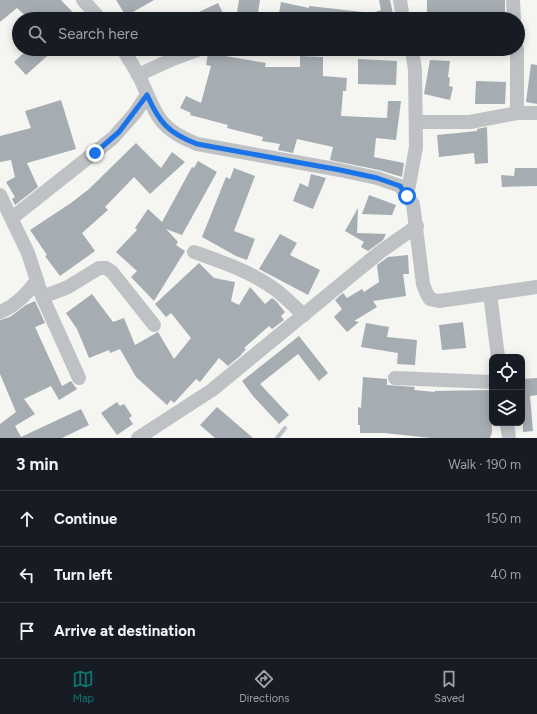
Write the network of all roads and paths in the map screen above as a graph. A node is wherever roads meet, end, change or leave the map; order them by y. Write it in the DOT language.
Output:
graph roads {
  1 [pos="83,0"];
  2 [pos="400,0"];
  3 [pos="513,0"];
  4 [pos="94,12"];
  5 [pos="402,12"];
  6 [pos="514,12"];
  7 [pos="127,56"];
  8 [pos="181,56"];
  9 [pos="413,56"];
  10 [pos="517,56"];
  11 [pos="138,75"];
  12 [pos="147,95"];
  13 [pos="517,113"];
  14 [pos="537,113"];
  15 [pos="416,122"];
  16 [pos="0,195"];
  17 [pos="407,196"];
  18 [pos="12,218"];
  19 [pos="417,226"];
  20 [pos="194,252"];
  21 [pos="38,280"];
  22 [pos="537,287"];
  23 [pos="490,294"];
  24 [pos="42,296"];
  25 [pos="0,312"];
  26 [pos="304,315"];
  27 [pos="154,325"];
  28 [pos="498,354"];
  29 [pos="80,378"];
  30 [pos="395,378"];
  31 [pos="489,382"];
  32 [pos="508,426"];
  33 [pos="138,438"];
  34 [pos="512,438"];
  1 -- 4 [label="street"];
  2 -- 5 [label="street"];
  3 -- 6 [label="street"];
  7 -- 11 [label="street"];
  8 -- 11 [label="street"];
  9 -- 15 [label="street"];
  10 -- 13 [label="street"];
  11 -- 12 [label="street"];
  12 -- 17 [label="street"];
  12 -- 18 [label="street"];
  13 -- 14 [label="street"];
  13 -- 15 [label="street"];
  15 -- 17 [label="street"];
  16 -- 18 [label="street"];
  17 -- 19 [label="street"];
  18 -- 21 [label="street"];
  19 -- 23 [label="street"];
  19 -- 26 [label="street"];
  20 -- 26 [label="street"];
  21 -- 24 [label="street"];
  21 -- 25 [label="street"];
  22 -- 23 [label="street"];
  23 -- 28 [label="street"];
  24 -- 27 [label="street"];
  24 -- 29 [label="street"];
  26 -- 33 [label="street"];
  30 -- 31 [label="street"];
  32 -- 34 [label="street"];
}
